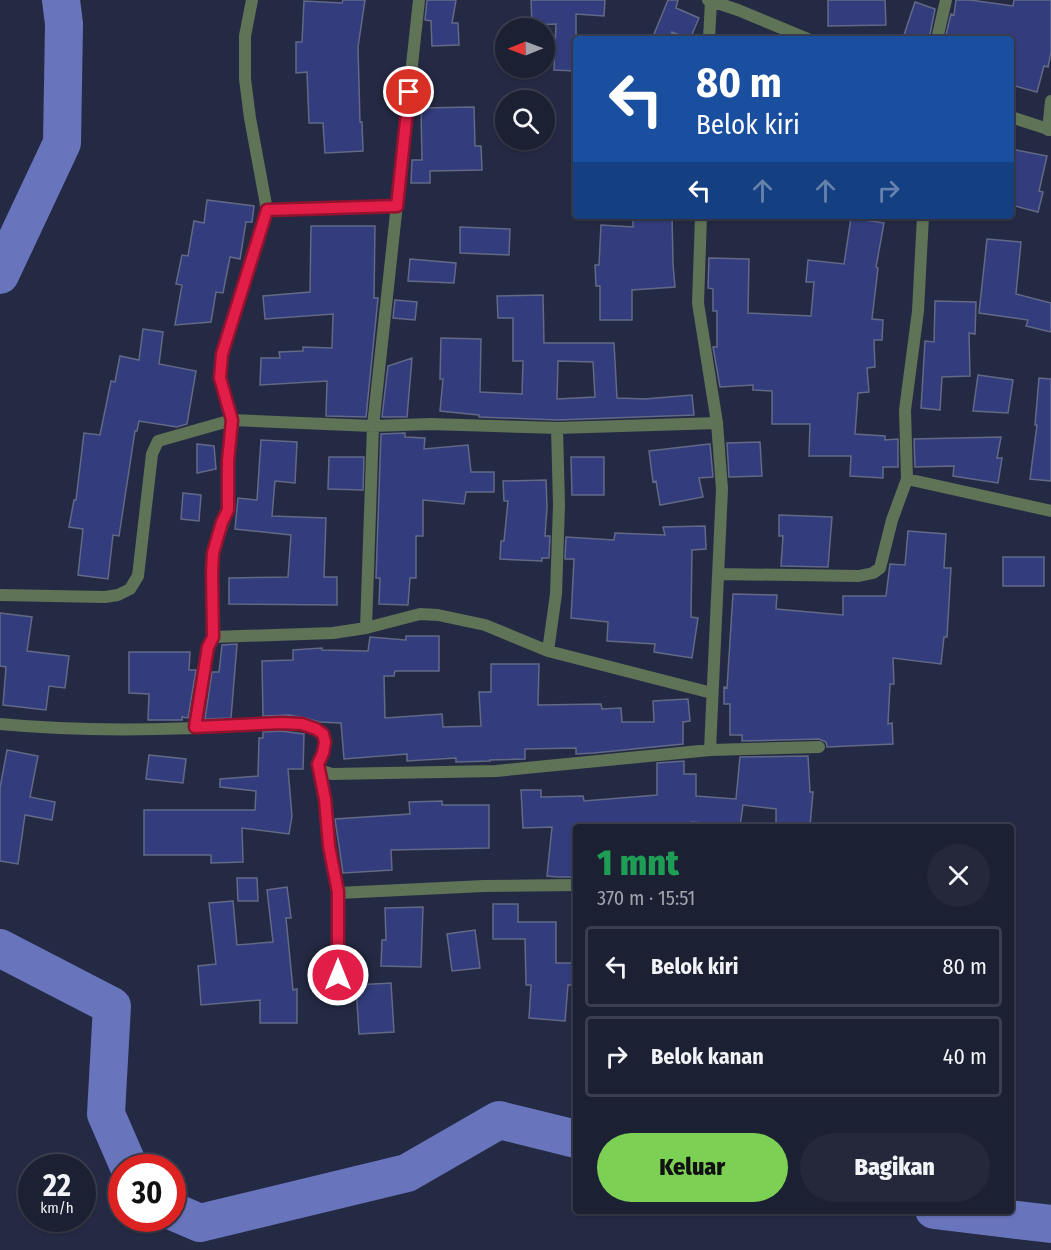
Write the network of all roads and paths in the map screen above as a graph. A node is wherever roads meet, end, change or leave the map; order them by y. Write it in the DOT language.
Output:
graph roads {
  1 [pos="252,0"];
  2 [pos="419,0"];
  3 [pos="946,0"];
  4 [pos="709,1"];
  5 [pos="742,5"];
  6 [pos="709,36"];
  7 [pos="802,36"];
  8 [pos="938,36"];
  9 [pos="1051,101"];
  10 [pos="1014,118"];
  11 [pos="1050,130"];
  12 [pos="397,206"];
  13 [pos="267,210"];
  14 [pos="701,219"];
  15 [pos="923,219"];
  16 [pos="232,420"];
  17 [pos="717,423"];
  18 [pos="373,426"];
  19 [pos="557,428"];
  20 [pos="907,479"];
  21 [pos="1051,511"];
  22 [pos="718,573"];
  23 [pos="0,595"];
  24 [pos="366,628"];
  25 [pos="213,637"];
  26 [pos="548,651"];
  27 [pos="712,693"];
  28 [pos="0,724"];
  29 [pos="195,727"];
  30 [pos="819,747"];
  31 [pos="710,750"];
  32 [pos="319,770"];
  33 [pos="573,885"];
  34 [pos="338,892"];
  35 [pos="338,975"];
  1 -- 13 [label="street"];
  2 -- 12 [label="street"];
  3 -- 8 [label="street"];
  4 -- 5 [label="street"];
  4 -- 6 [label="street"];
  5 -- 7 [label="street"];
  9 -- 11 [label="street"];
  10 -- 11 [label="street"];
  12 -- 13 [label="street"];
  12 -- 18 [label="street"];
  13 -- 16 [label="street"];
  14 -- 17 [label="street"];
  15 -- 20 [label="street"];
  16 -- 18 [label="street"];
  16 -- 23 [label="street"];
  16 -- 25 [label="street"];
  17 -- 19 [label="street"];
  17 -- 22 [label="street"];
  18 -- 19 [label="street"];
  18 -- 24 [label="street"];
  19 -- 26 [label="street"];
  20 -- 21 [label="street"];
  20 -- 22 [label="street"];
  22 -- 27 [label="street"];
  24 -- 25 [label="street"];
  24 -- 26 [label="street"];
  25 -- 29 [label="street"];
  26 -- 27 [label="street"];
  27 -- 31 [label="street"];
  28 -- 29 [label="street"];
  29 -- 32 [label="street"];
  30 -- 31 [label="street"];
  31 -- 32 [label="street"];
  32 -- 34 [label="street"];
  33 -- 34 [label="street"];
  34 -- 35 [label="street"];
}
